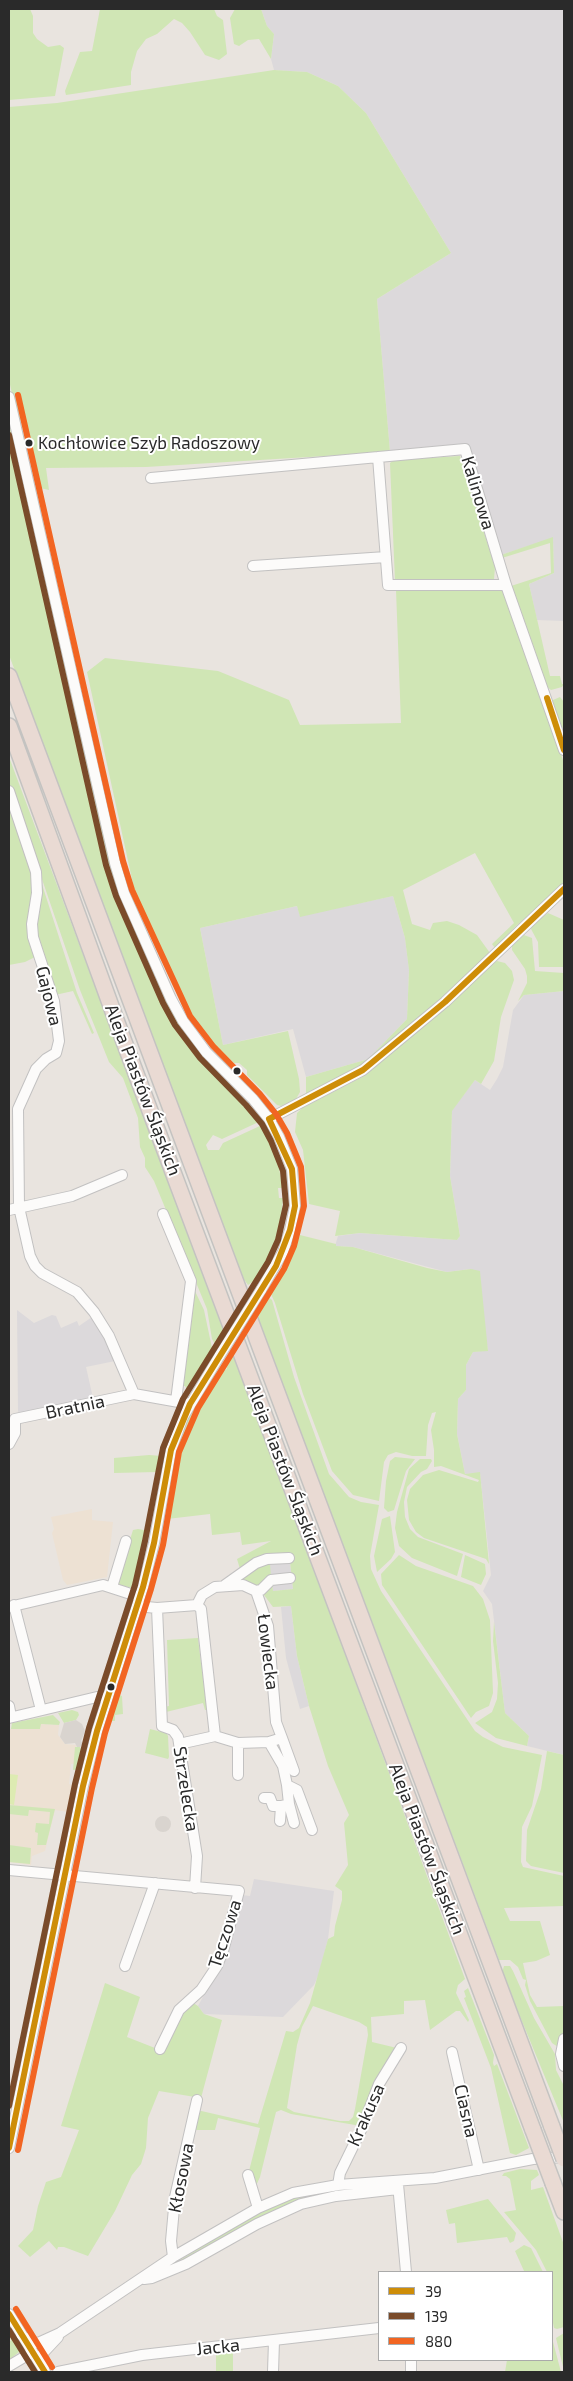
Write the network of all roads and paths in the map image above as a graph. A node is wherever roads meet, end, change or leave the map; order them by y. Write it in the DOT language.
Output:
graph roads {
  1 [pos="9,397"];
  2 [pos="378,457"];
  3 [pos="151,478"];
  4 [pos="386,557"];
  5 [pos="253,566"];
  6 [pos="506,585"];
  7 [pos="9,676"];
  8 [pos="9,726"];
  9 [pos="564,750"];
  10 [pos="9,791"];
  11 [pos="564,889"];
  12 [pos="269,1119"];
  13 [pos="122,1175"];
  14 [pos="19,1206"];
  15 [pos="9,1210"];
  16 [pos="164,1214"];
  17 [pos="134,1394"];
  18 [pos="176,1401"];
  19 [pos="190,1404"];
  20 [pos="9,1444"];
  21 [pos="126,1541"];
  22 [pos="288,1558"];
  23 [pos="290,1578"];
  24 [pos="224,1586"];
  25 [pos="112,1587"];
  26 [pos="256,1591"];
  27 [pos="138,1602"];
  28 [pos="197,1605"];
  29 [pos="11,1606"];
  30 [pos="157,1608"];
  31 [pos="107,1698"];
  32 [pos="9,1706"];
  33 [pos="41,1710"];
  34 [pos="10,1717"];
  35 [pos="215,1736"];
  36 [pos="282,1738"];
  37 [pos="269,1742"];
  38 [pos="238,1743"];
  39 [pos="179,1744"];
  40 [pos="294,1771"];
  41 [pos="238,1775"];
  42 [pos="287,1785"];
  43 [pos="264,1798"];
  44 [pos="285,1806"];
  45 [pos="280,1821"];
  46 [pos="294,1823"];
  47 [pos="312,1830"];
  48 [pos="9,1870"];
  49 [pos="64,1875"];
  50 [pos="155,1884"];
  51 [pos="195,1888"];
  52 [pos="125,1966"];
  53 [pos="564,2039"];
  54 [pos="401,2048"];
  55 [pos="160,2049"];
  56 [pos="452,2052"];
  57 [pos="564,2066"];
  58 [pos="14,2099"];
  59 [pos="197,2100"];
  60 [pos="9,2148"];
  61 [pos="564,2158"];
  62 [pos="479,2170"];
  63 [pos="248,2175"];
  64 [pos="338,2185"];
  65 [pos="398,2185"];
  66 [pos="258,2208"];
  67 [pos="564,2212"];
  68 [pos="173,2258"];
  69 [pos="406,2271"];
  70 [pos="140,2279"];
  71 [pos="9,2314"];
  72 [pos="378,2328"];
  73 [pos="60,2334"];
  74 [pos="21,2335"];
  75 [pos="274,2341"];
  76 [pos="31,2353"];
  77 [pos="9,2366"];
  78 [pos="45,2372"];
  79 [pos="58,2372"];
  80 [pos="274,2372"];
  1 -- 12 [label="street"];
  2 -- 3 [label="street, Kalinowa"];
  2 -- 4 [label="street"];
  2 -- 6 [label="street, Kalinowa"];
  4 -- 5 [label="street"];
  4 -- 6 [label="street"];
  6 -- 9 [label="street, Kalinowa"];
  7 -- 61 [label="highway, Aleja Piastów Śląskich, bridge"];
  8 -- 67 [label="highway, Aleja Piastów Śląskich, bridge"];
  10 -- 14 [label="street, Gajowa"];
  11 -- 12 [label="street"];
  12 -- 19 [label="street, bridge"];
  13 -- 14 [label="street"];
  14 -- 15 [label="street"];
  14 -- 17 [label="street, Gajowa"];
  16 -- 18 [label="street"];
  17 -- 18 [label="street"];
  17 -- 20 [label="street, Bratnia"];
  18 -- 19 [label="street"];
  19 -- 27 [label="street"];
  21 -- 25 [label="street"];
  22 -- 24 [label="street"];
  23 -- 26 [label="street"];
  24 -- 26 [label="street, Łowiecka"];
  24 -- 28 [label="street, Łowiecka"];
  25 -- 27 [label="street"];
  25 -- 29 [label="street"];
  26 -- 36 [label="street, Łowiecka"];
  27 -- 30 [label="street"];
  27 -- 31 [label="street"];
  28 -- 30 [label="street"];
  28 -- 35 [label="street"];
  29 -- 33 [label="street"];
  30 -- 39 [label="street, Strzelecka"];
  31 -- 33 [label="street"];
  31 -- 49 [label="street"];
  32 -- 34 [label="street"];
  33 -- 34 [label="street"];
  35 -- 38 [label="street"];
  35 -- 39 [label="street"];
  36 -- 37 [label="street"];
  36 -- 40 [label="street"];
  37 -- 38 [label="street"];
  37 -- 42 [label="street"];
  38 -- 41 [label="street"];
  39 -- 51 [label="street, Strzelecka"];
  42 -- 44 [label="street"];
  42 -- 47 [label="street"];
  43 -- 44 [label="street"];
  44 -- 45 [label="street"];
  44 -- 46 [label="street"];
  48 -- 49 [label="street"];
  49 -- 50 [label="street"];
  49 -- 58 [label="street"];
  50 -- 51 [label="street"];
  50 -- 52 [label="street"];
  51 -- 55 [label="street, Tęczowa"];
  53 -- 57 [label="street"];
  54 -- 64 [label="street, Krakusa"];
  56 -- 62 [label="street, Ciasna"];
  58 -- 60 [label="street"];
  59 -- 68 [label="street, Kłosowa"];
  61 -- 62 [label="street"];
  62 -- 65 [label="street"];
  63 -- 66 [label="street"];
  64 -- 65 [label="street"];
  64 -- 66 [label="street"];
  65 -- 69 [label="street"];
  65 -- 70 [label="street"];
  66 -- 68 [label="street"];
  68 -- 70 [label="street"];
  70 -- 73 [label="street"];
  71 -- 74 [label="street"];
  72 -- 75 [label="street, Jacka"];
  73 -- 74 [label="street"];
  73 -- 78 [label="street"];
  74 -- 76 [label="street"];
  75 -- 79 [label="street, Jacka"];
  75 -- 80 [label="street"];
  76 -- 77 [label="street"];
  76 -- 78 [label="street"];
}
